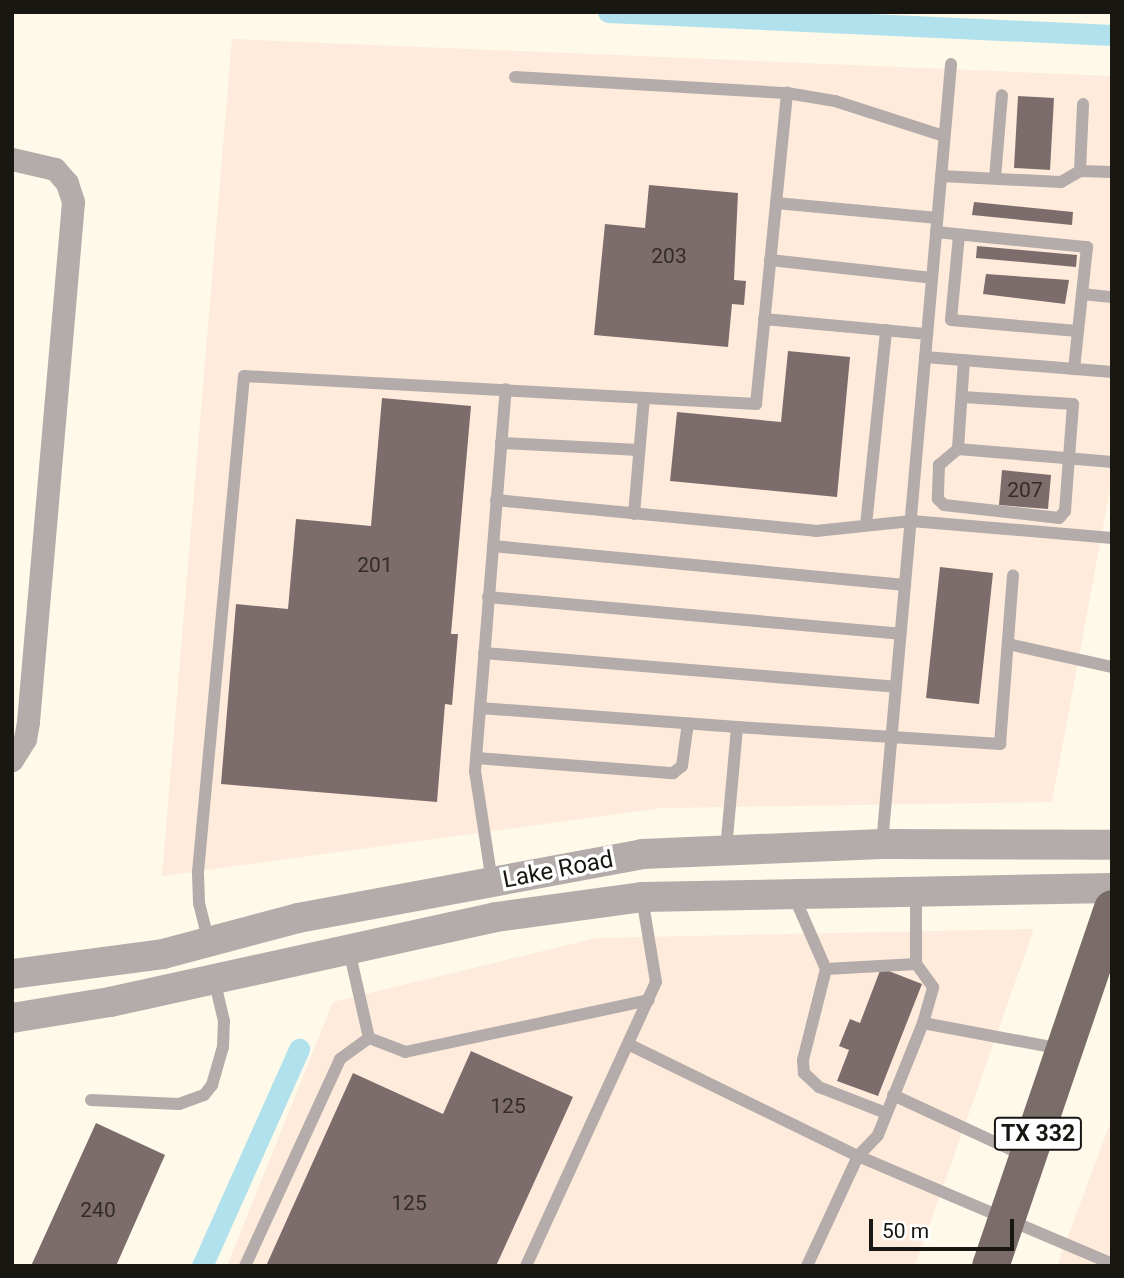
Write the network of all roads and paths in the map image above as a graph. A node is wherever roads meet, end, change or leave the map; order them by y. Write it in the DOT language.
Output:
graph roads {
  1 [pos="951,64"];
  2 [pos="515,77"];
  3 [pos="787,93"];
  4 [pos="1002,95"];
  5 [pos="1083,104"];
  6 [pos="944,136"];
  7 [pos="12,159"];
  8 [pos="1080,171"];
  9 [pos="1112,173"];
  10 [pos="941,176"];
  11 [pos="995,178"];
  12 [pos="776,203"];
  13 [pos="937,218"];
  14 [pos="936,232"];
  15 [pos="959,235"];
  16 [pos="770,260"];
  17 [pos="932,278"];
  18 [pos="1082,294"];
  19 [pos="1112,297"];
  20 [pos="764,319"];
  21 [pos="886,330"];
  22 [pos="1078,331"];
  23 [pos="927,334"];
  24 [pos="925,357"];
  25 [pos="964,360"];
  26 [pos="1074,369"];
  27 [pos="1112,372"];
  28 [pos="506,389"];
  29 [pos="962,397"];
  30 [pos="644,398"];
  31 [pos="501,443"];
  32 [pos="958,449"];
  33 [pos="639,450"];
  34 [pos="1069,459"];
  35 [pos="1112,463"];
  36 [pos="496,500"];
  37 [pos="634,513"];
  38 [pos="911,521"];
  39 [pos="866,525"];
  40 [pos="1112,538"];
  41 [pos="493,546"];
  42 [pos="1013,576"];
  43 [pos="905,585"];
  44 [pos="488,597"];
  45 [pos="900,634"];
  46 [pos="1008,644"];
  47 [pos="484,653"];
  48 [pos="1112,667"];
  49 [pos="896,687"];
  50 [pos="480,708"];
  51 [pos="688,723"];
  52 [pos="737,727"];
  53 [pos="891,739"];
  54 [pos="476,758"];
  55 [pos="12,760"];
  56 [pos="882,844"];
  57 [pos="1112,845"];
  58 [pos="794,848"];
  59 [pos="726,849"];
  60 [pos="642,854"];
  61 [pos="492,882"];
  62 [pos="1112,888"];
  63 [pos="916,891"];
  64 [pos="849,893"];
  65 [pos="793,894"];
  66 [pos="723,895"];
  67 [pos="642,897"];
  68 [pos="1112,908"];
  69 [pos="340,910"];
  70 [pos="496,917"];
  71 [pos="208,939"];
  72 [pos="349,950"];
  73 [pos="916,964"];
  74 [pos="826,969"];
  75 [pos="12,974"];
  76 [pos="214,979"];
  77 [pos="649,1000"];
  78 [pos="12,1018"];
  79 [pos="923,1023"];
  80 [pos="369,1038"];
  81 [pos="630,1045"];
  82 [pos="1066,1049"];
  83 [pos="893,1095"];
  84 [pos="91,1100"];
  85 [pos="886,1113"];
  86 [pos="858,1156"];
  87 [pos="1030,1158"];
  88 [pos="1008,1219"];
  89 [pos="1112,1264"];
  90 [pos="245,1266"];
  91 [pos="526,1266"];
  92 [pos="807,1266"];
  93 [pos="990,1266"];
  1 -- 6 [label="lane"];
  2 -- 3 [label="lane"];
  3 -- 6 [label="lane"];
  3 -- 12 [label="lane"];
  4 -- 11 [label="lane"];
  5 -- 8 [label="lane"];
  6 -- 10 [label="lane"];
  7 -- 55 [label="street"];
  8 -- 9 [label="lane"];
  8 -- 11 [label="lane"];
  10 -- 11 [label="lane"];
  10 -- 13 [label="lane"];
  12 -- 13 [label="lane"];
  12 -- 16 [label="lane"];
  13 -- 14 [label="lane"];
  14 -- 15 [label="lane"];
  14 -- 17 [label="lane"];
  15 -- 18 [label="lane"];
  15 -- 22 [label="lane"];
  16 -- 17 [label="lane"];
  16 -- 20 [label="lane"];
  17 -- 23 [label="lane"];
  18 -- 19 [label="lane"];
  18 -- 22 [label="lane"];
  20 -- 21 [label="lane"];
  20 -- 30 [label="lane"];
  21 -- 23 [label="lane"];
  21 -- 39 [label="lane"];
  22 -- 26 [label="lane"];
  23 -- 24 [label="lane"];
  24 -- 25 [label="lane"];
  24 -- 38 [label="lane"];
  25 -- 26 [label="lane"];
  25 -- 29 [label="lane"];
  26 -- 27 [label="lane"];
  28 -- 30 [label="lane"];
  28 -- 31 [label="lane"];
  28 -- 71 [label="lane"];
  29 -- 32 [label="lane"];
  29 -- 34 [label="lane"];
  30 -- 33 [label="lane"];
  31 -- 33 [label="lane"];
  31 -- 36 [label="lane"];
  32 -- 34 [label="lane"];
  32 -- 34 [label="lane"];
  33 -- 37 [label="lane"];
  34 -- 35 [label="lane"];
  36 -- 37 [label="lane"];
  36 -- 41 [label="lane"];
  37 -- 39 [label="lane"];
  38 -- 39 [label="lane"];
  38 -- 40 [label="lane"];
  38 -- 43 [label="lane"];
  41 -- 43 [label="lane"];
  41 -- 44 [label="lane"];
  42 -- 46 [label="lane"];
  43 -- 45 [label="lane"];
  44 -- 45 [label="lane"];
  44 -- 47 [label="lane"];
  45 -- 49 [label="lane"];
  46 -- 48 [label="lane"];
  46 -- 53 [label="lane"];
  47 -- 49 [label="lane"];
  47 -- 50 [label="lane"];
  49 -- 53 [label="lane"];
  50 -- 51 [label="lane"];
  50 -- 54 [label="lane"];
  51 -- 52 [label="lane"];
  51 -- 54 [label="lane"];
  52 -- 53 [label="lane"];
  52 -- 59 [label="lane"];
  53 -- 56 [label="lane"];
  54 -- 61 [label="lane"];
  56 -- 57 [label="street, Lake Road"];
  56 -- 58 [label="street, Lake Road"];
  56 -- 64 [label="street"];
  58 -- 59 [label="street, Lake Road"];
  58 -- 65 [label="street"];
  59 -- 60 [label="street, Lake Road"];
  59 -- 66 [label="street"];
  60 -- 61 [label="street, Lake Road"];
  60 -- 67 [label="street"];
  61 -- 69 [label="street, Lake Road"];
  61 -- 70 [label="street"];
  62 -- 63 [label="street, Lake Road"];
  63 -- 64 [label="street, Lake Road"];
  63 -- 73 [label="lane"];
  64 -- 65 [label="street, Lake Road"];
  65 -- 66 [label="street, Lake Road"];
  65 -- 74 [label="lane"];
  66 -- 67 [label="street, Lake Road"];
  67 -- 70 [label="street, Lake Road"];
  67 -- 77 [label="lane"];
  68 -- 82 [label="main road, TX 332"];
  69 -- 71 [label="street, Lake Road"];
  69 -- 72 [label="street"];
  70 -- 72 [label="street, Lake Road"];
  71 -- 75 [label="street, Lake Road"];
  71 -- 76 [label="street"];
  72 -- 76 [label="street, Lake Road"];
  72 -- 80 [label="lane"];
  73 -- 74 [label="lane"];
  73 -- 79 [label="lane"];
  74 -- 85 [label="lane"];
  76 -- 78 [label="street, Lake Road"];
  76 -- 84 [label="lane"];
  77 -- 80 [label="lane"];
  77 -- 81 [label="lane"];
  79 -- 82 [label="lane"];
  79 -- 83 [label="lane"];
  80 -- 90 [label="lane"];
  81 -- 86 [label="lane"];
  81 -- 91 [label="lane"];
  82 -- 87 [label="main road, TX 332"];
  83 -- 85 [label="lane"];
  83 -- 87 [label="lane"];
  85 -- 86 [label="lane"];
  86 -- 88 [label="lane"];
  86 -- 92 [label="lane"];
  87 -- 88 [label="main road, TX 332"];
  88 -- 89 [label="lane"];
  88 -- 93 [label="main road, TX 332"];
}
